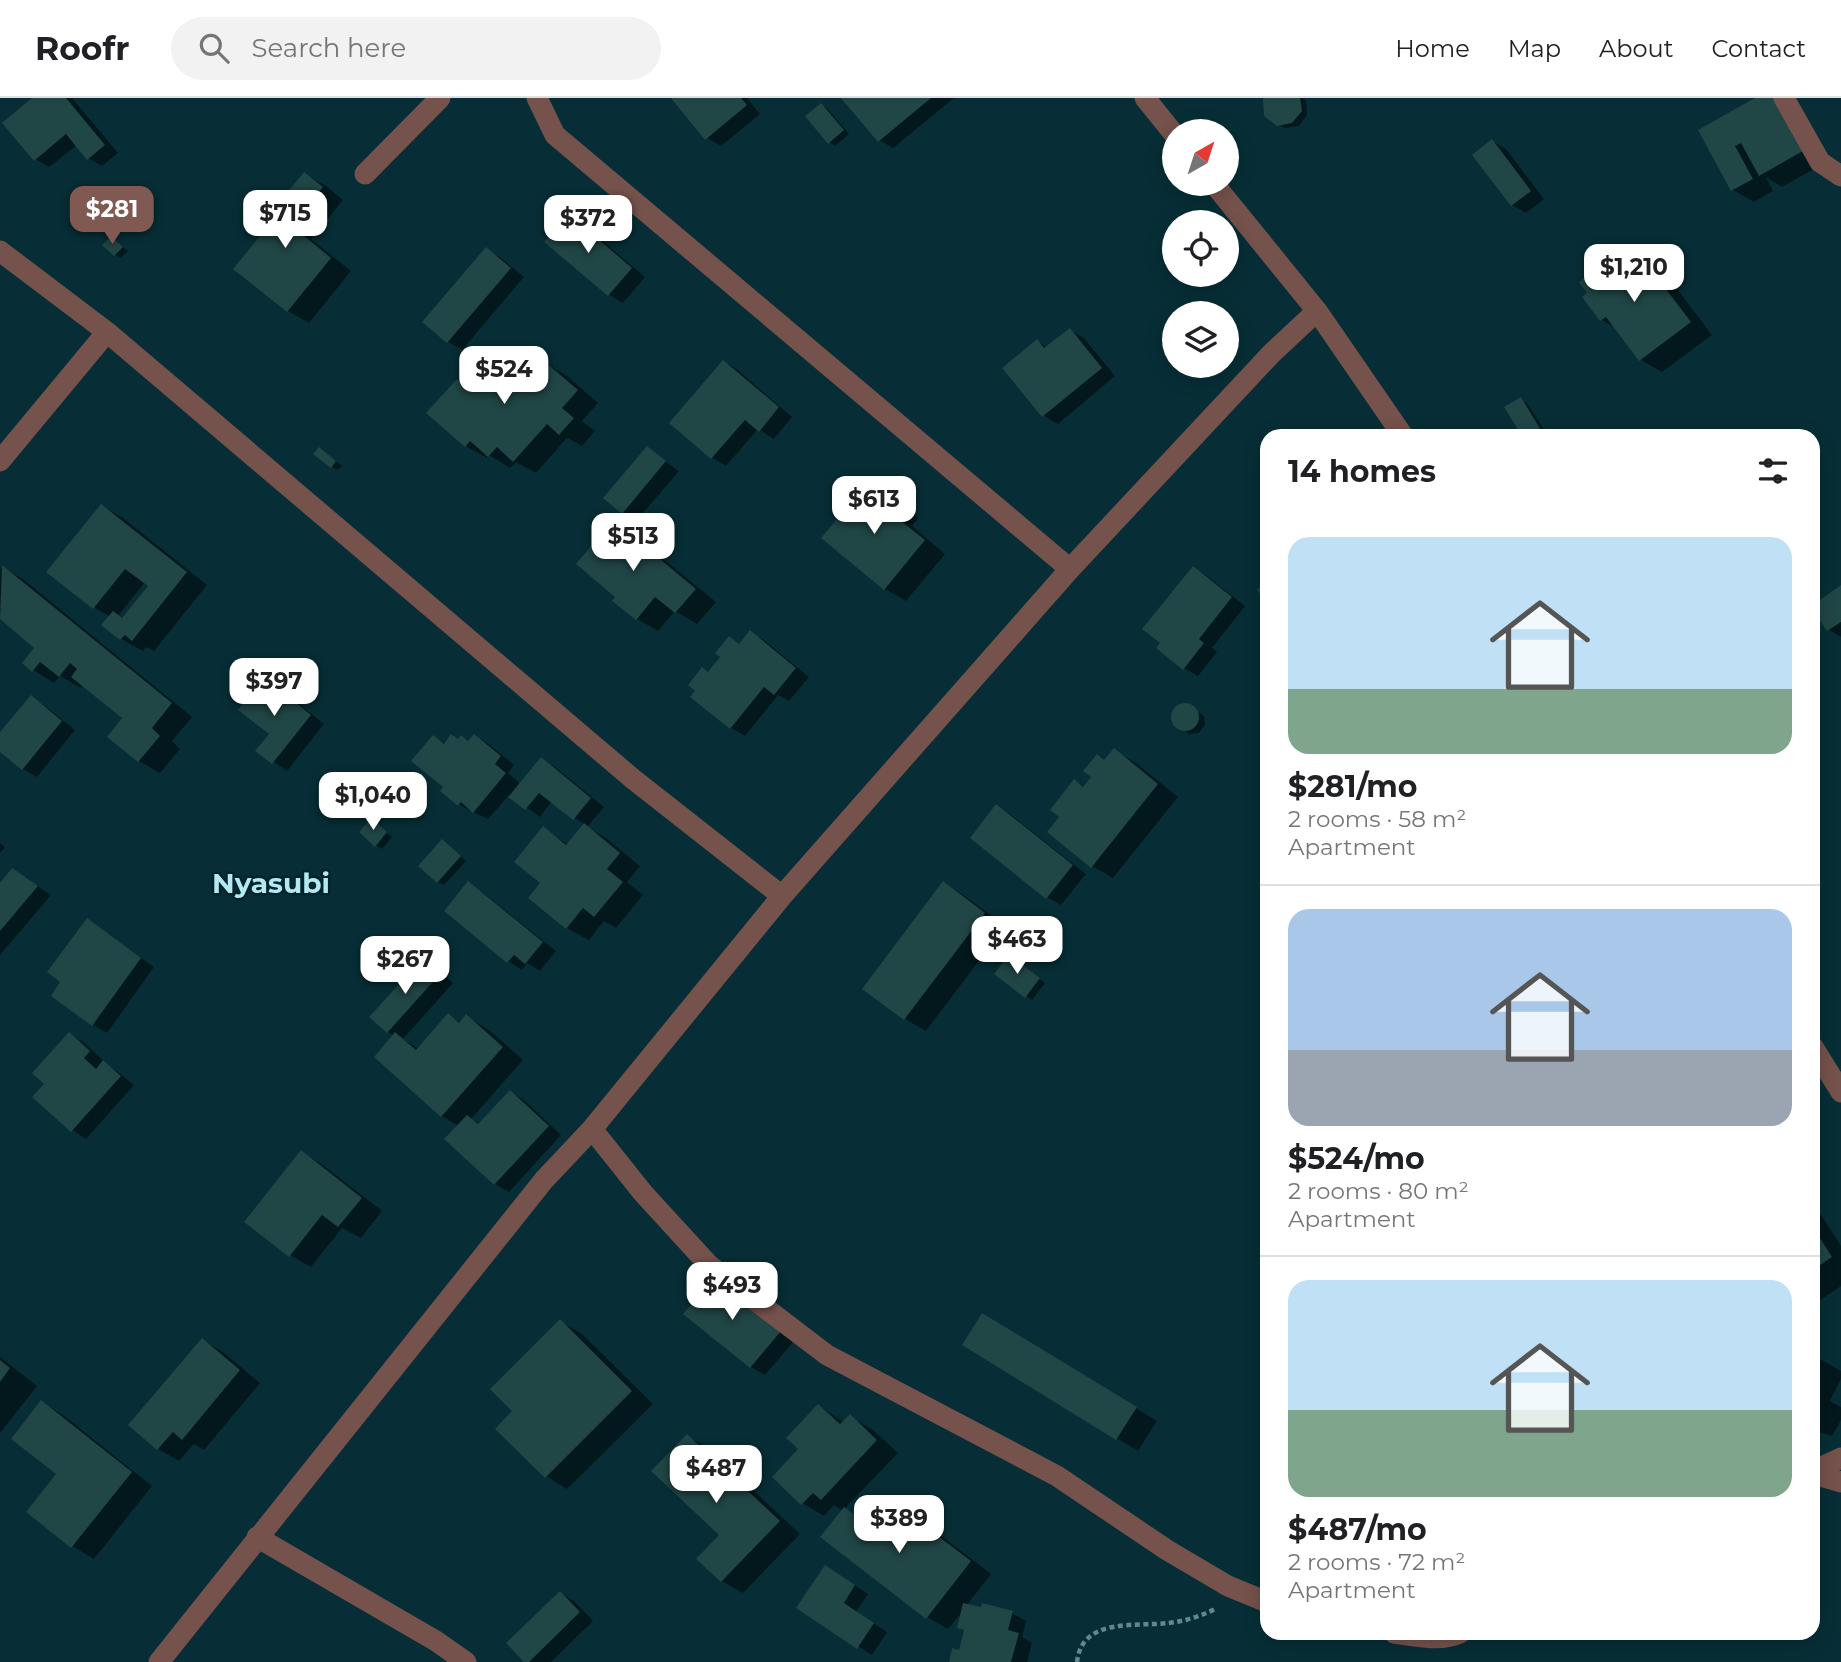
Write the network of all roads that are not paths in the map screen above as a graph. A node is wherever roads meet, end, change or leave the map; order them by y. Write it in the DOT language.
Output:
graph roads {
  1 [pos="440,98"];
  2 [pos="537,98"];
  3 [pos="1145,98"];
  4 [pos="1784,98"];
  5 [pos="1162,119"];
  6 [pos="365,174"];
  7 [pos="1841,176"];
  8 [pos="1224,196"];
  9 [pos="0,251"];
  10 [pos="1317,312"];
  11 [pos="107,332"];
  12 [pos="1398,429"];
  13 [pos="0,461"];
  14 [pos="1070,569"];
  15 [pos="782,896"];
  16 [pos="1820,1057"];
  17 [pos="1841,1091"];
  18 [pos="592,1129"];
  19 [pos="1841,1458"];
  20 [pos="1820,1469"];
  21 [pos="1820,1475"];
  22 [pos="1841,1482"];
  23 [pos="257,1537"];
  24 [pos="1260,1599"];
  25 [pos="159,1662"];
  26 [pos="466,1662"];
  1 -- 6 [label="street"];
  2 -- 14 [label="street"];
  3 -- 5 [label="street"];
  4 -- 7 [label="street"];
  8 -- 10 [label="street"];
  9 -- 11 [label="street"];
  10 -- 12 [label="street"];
  10 -- 14 [label="street"];
  11 -- 13 [label="street"];
  11 -- 15 [label="street"];
  14 -- 15 [label="street"];
  15 -- 18 [label="street"];
  16 -- 17 [label="street"];
  18 -- 23 [label="street"];
  18 -- 24 [label="street"];
  19 -- 20 [label="street"];
  21 -- 22 [label="street"];
  23 -- 25 [label="street"];
  23 -- 26 [label="street"];
}
